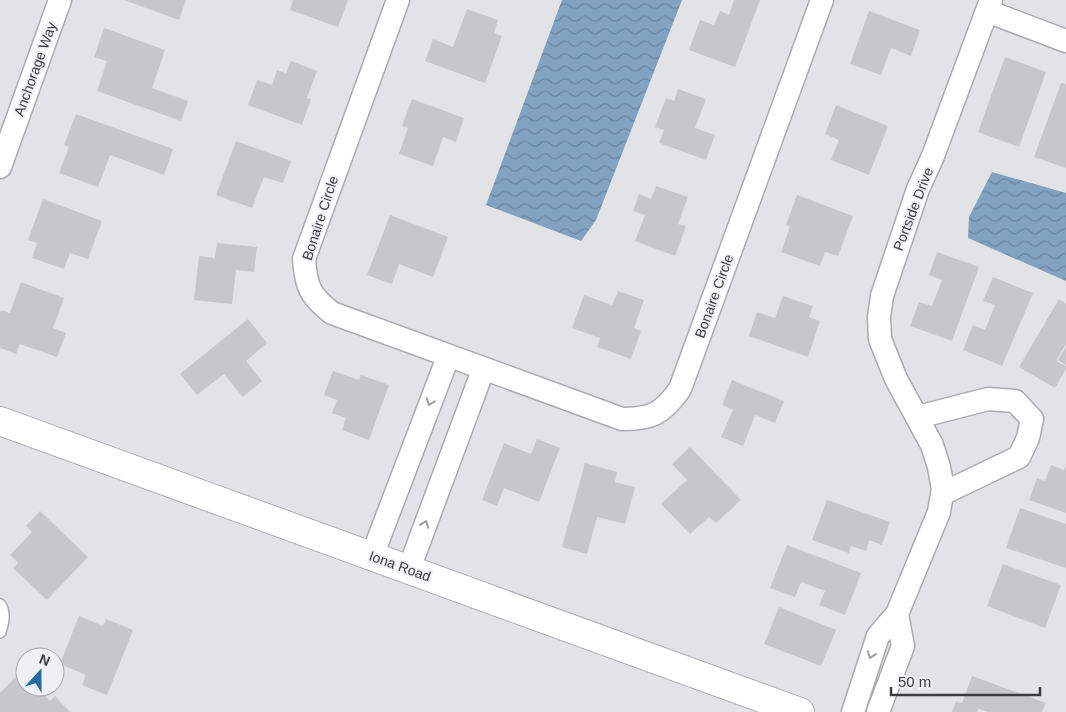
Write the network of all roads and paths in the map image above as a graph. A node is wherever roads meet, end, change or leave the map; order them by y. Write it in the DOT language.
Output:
graph roads {
  1 [pos="60,0"];
  2 [pos="398,0"];
  3 [pos="822,0"];
  4 [pos="989,6"];
  5 [pos="1066,41"];
  6 [pos="0,167"];
  7 [pos="448,357"];
  8 [pos="483,370"];
  9 [pos="918,417"];
  10 [pos="0,420"];
  11 [pos="942,494"];
  12 [pos="372,556"];
  13 [pos="408,569"];
  14 [pos="0,605"];
  15 [pos="897,614"];
  16 [pos="0,632"];
  17 [pos="800,712"];
  18 [pos="853,712"];
  19 [pos="878,712"];
  1 -- 6 [label="street, Anchorage Way"];
  2 -- 7 [label="street, Bonaire Circle"];
  3 -- 8 [label="street, Bonaire Circle"];
  4 -- 5 [label="street"];
  4 -- 9 [label="street, Portside Drive"];
  7 -- 8 [label="street, Bonaire Circle"];
  7 -- 12 [label="street, one-way"];
  13 -- 8 [label="street, one-way"];
  9 -- 11 [label="street, Portside Drive"];
  9 -- 11 [label="street"];
  10 -- 12 [label="street, Iona Road"];
  11 -- 15 [label="street, Portside Drive"];
  12 -- 13 [label="street, Iona Road"];
  13 -- 17 [label="street, Iona Road"];
  14 -- 16 [label="lane"];
  15 -- 18 [label="street, Portside Drive, one-way"];
  15 -- 19 [label="street"];
}
